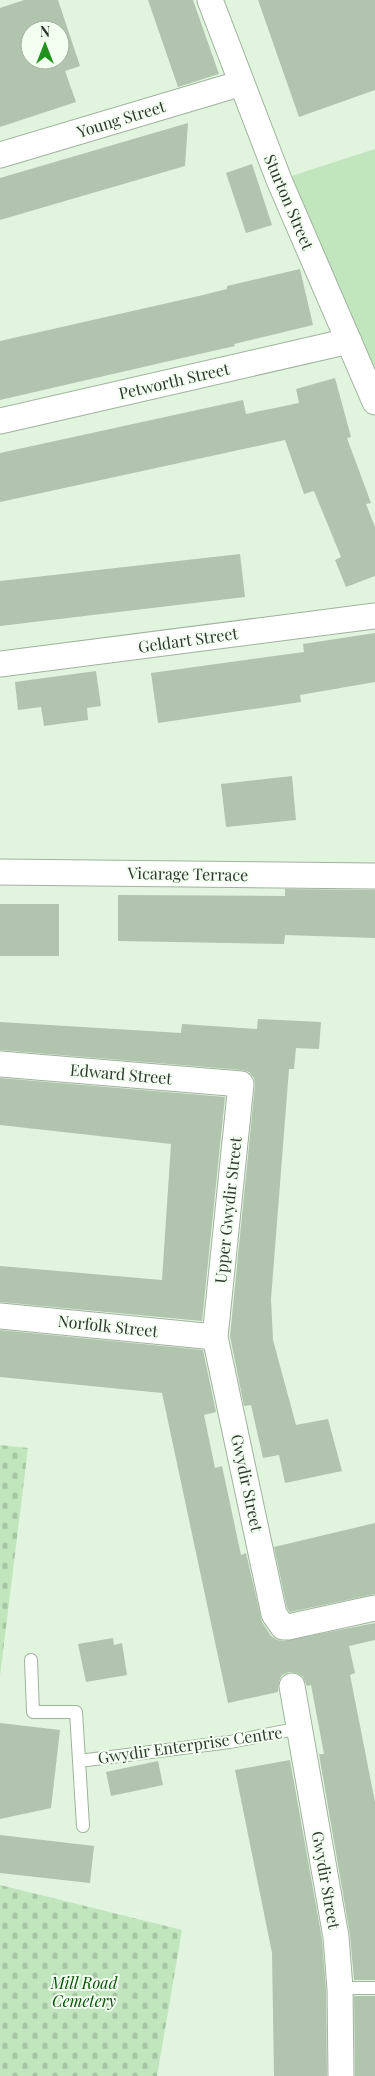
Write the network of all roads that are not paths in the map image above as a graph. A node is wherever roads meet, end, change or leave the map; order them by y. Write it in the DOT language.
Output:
graph roads {
  1 [pos="210,0"];
  2 [pos="242,83"];
  3 [pos="0,155"];
  4 [pos="349,341"];
  5 [pos="375,402"];
  6 [pos="0,421"];
  7 [pos="375,616"];
  8 [pos="0,664"];
  9 [pos="0,872"];
  10 [pos="375,876"];
  11 [pos="0,1064"];
  12 [pos="241,1084"];
  13 [pos="0,1316"];
  14 [pos="216,1337"];
  15 [pos="375,1608"];
  16 [pos="30,1660"];
  17 [pos="292,1686"];
  18 [pos="300,1728"];
  19 [pos="79,1760"];
  20 [pos="83,1826"];
  21 [pos="340,1988"];
  22 [pos="375,1988"];
  23 [pos="341,2076"];
  1 -- 2 [label="street, Sturton Street"];
  2 -- 3 [label="street, Young Street"];
  2 -- 4 [label="street, Sturton Street"];
  4 -- 5 [label="street, Sturton Street"];
  4 -- 6 [label="street, Petworth Street"];
  7 -- 8 [label="street, Geldart Street"];
  9 -- 10 [label="street, Vicarage Terrace"];
  11 -- 12 [label="street, Edward Street"];
  12 -- 14 [label="street, Upper Gwydir Street"];
  13 -- 14 [label="street, Norfolk Street"];
  14 -- 15 [label="street, Gwydir Street"];
  16 -- 19 [label="lane"];
  17 -- 18 [label="street, Gwydir Street"];
  18 -- 19 [label="lane, Gwydir Enterprise Centre"];
  18 -- 21 [label="street, Gwydir Street"];
  19 -- 20 [label="lane"];
  21 -- 22 [label="lane"];
  21 -- 23 [label="street, Gwydir Street"];
}
